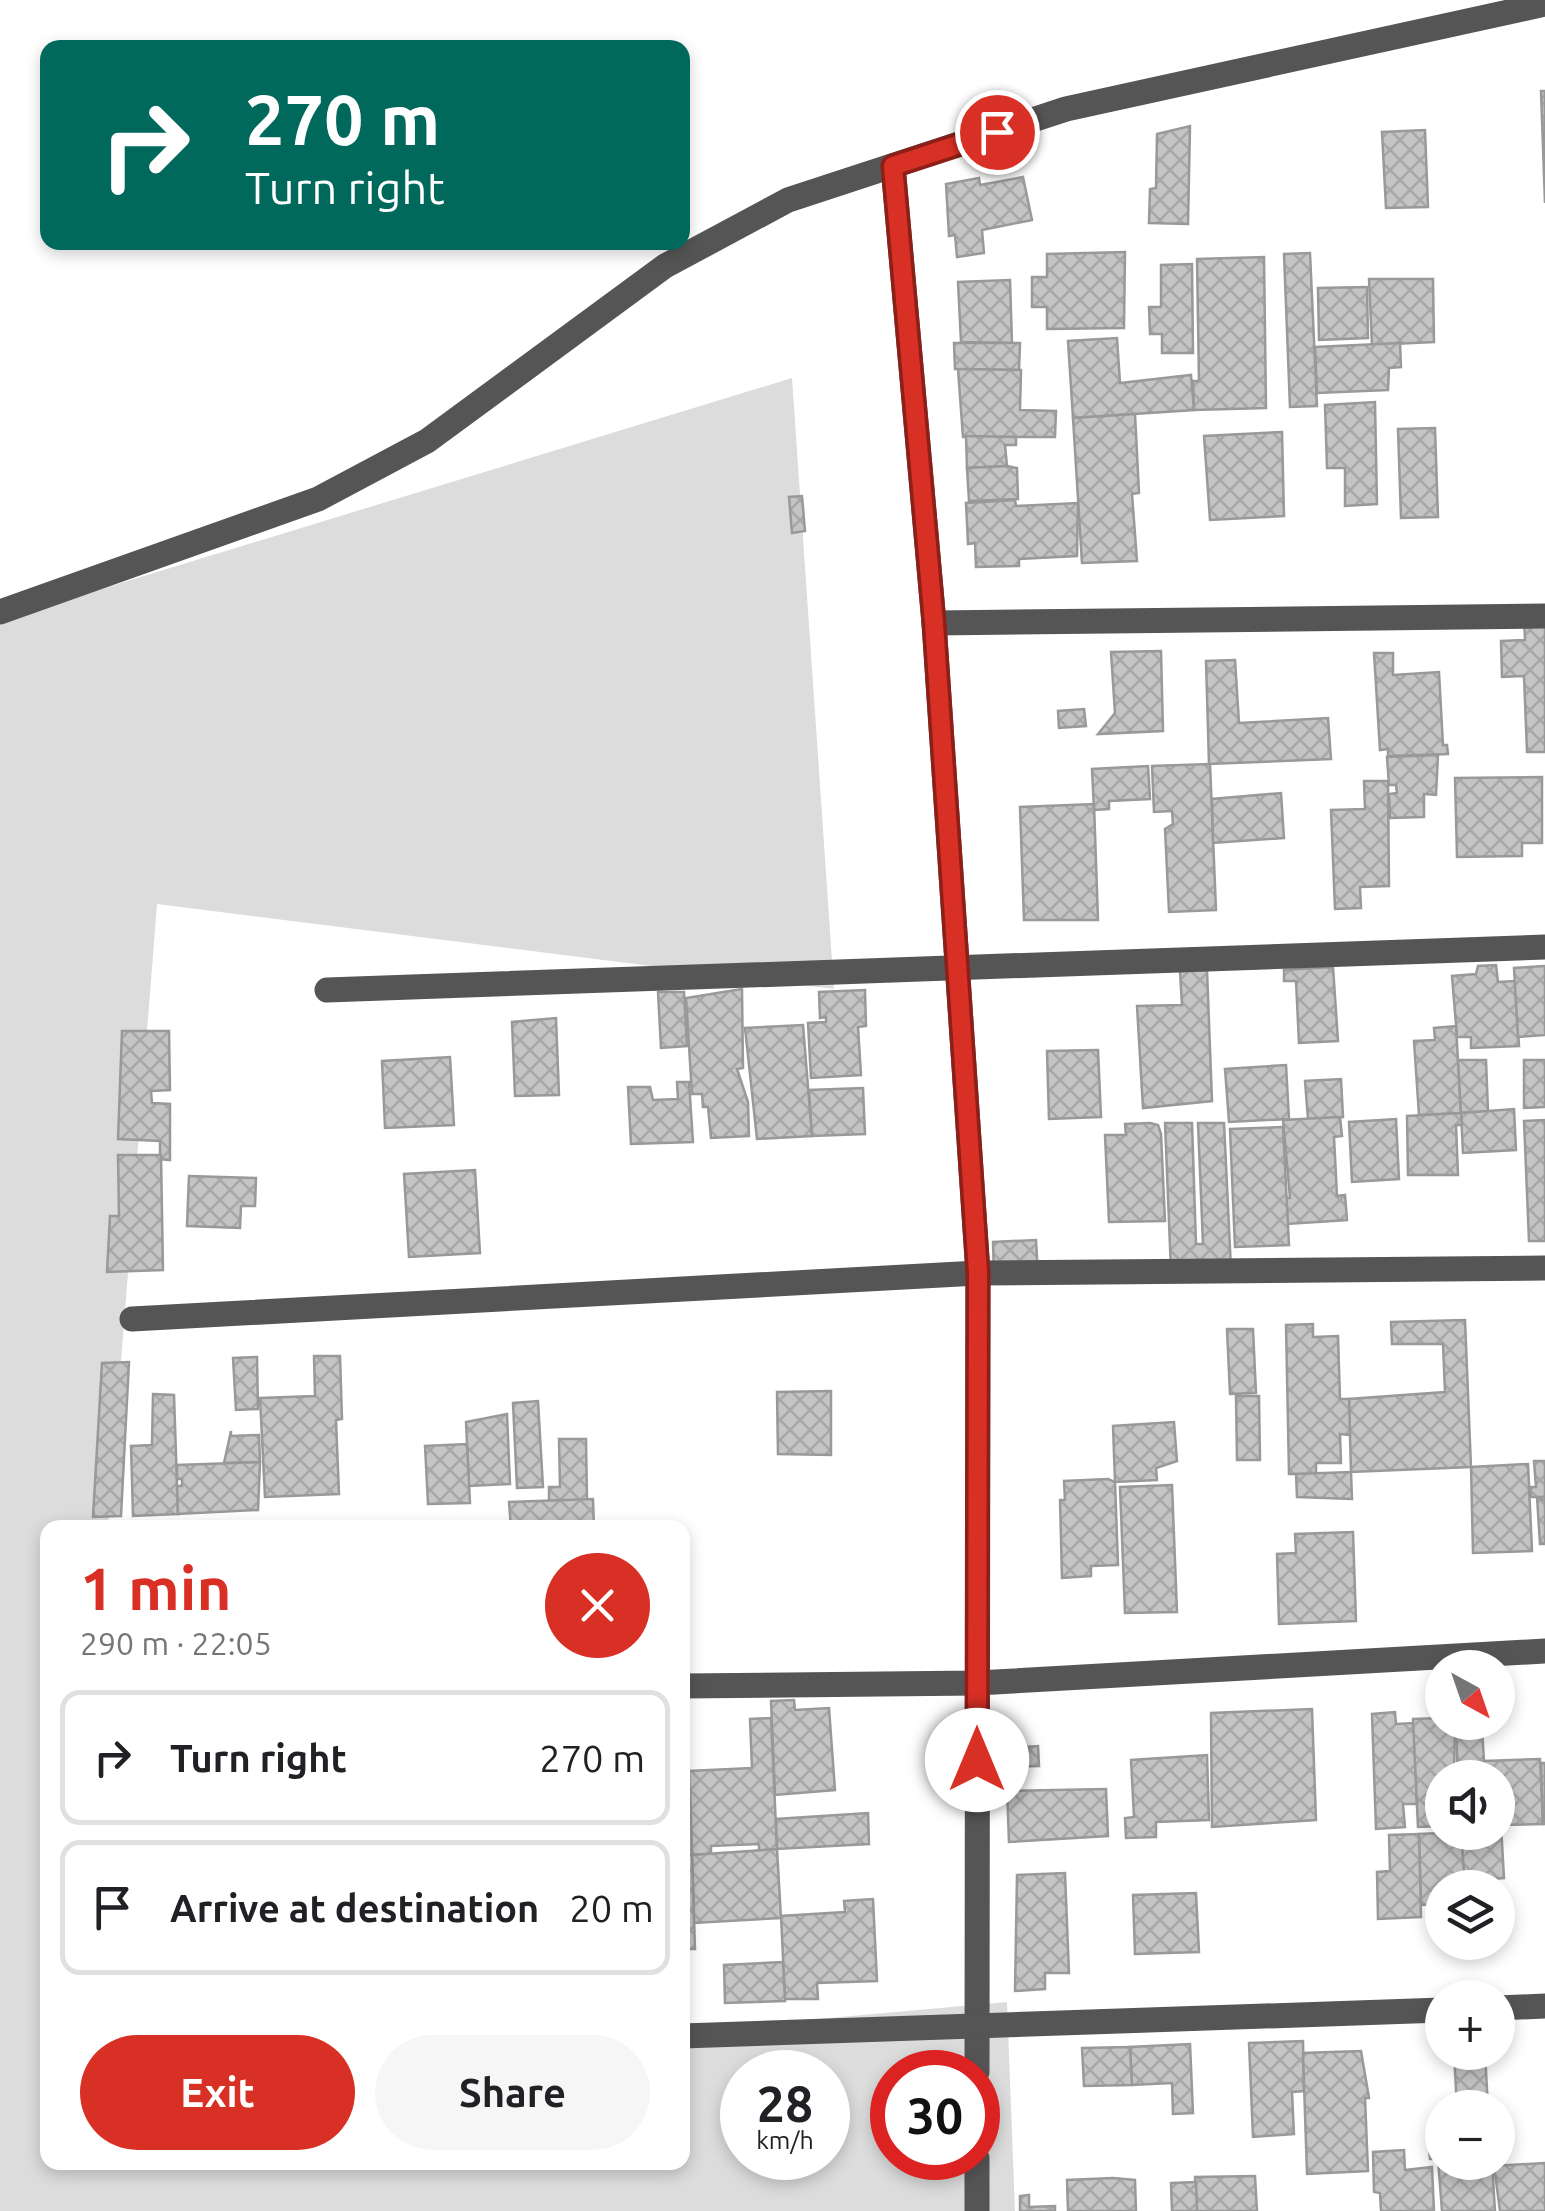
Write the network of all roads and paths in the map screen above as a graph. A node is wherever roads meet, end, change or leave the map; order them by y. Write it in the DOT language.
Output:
graph roads {
  1 [pos="1545,4"];
  2 [pos="893,166"];
  3 [pos="0,612"];
  4 [pos="1545,616"];
  5 [pos="934,623"];
  6 [pos="1545,948"];
  7 [pos="957,971"];
  8 [pos="327,990"];
  9 [pos="1545,1268"];
  10 [pos="978,1273"];
  11 [pos="132,1319"];
  12 [pos="1545,1651"];
  13 [pos="977,1682"];
  14 [pos="690,1686"];
  15 [pos="1545,2006"];
  16 [pos="1515,2007"];
  17 [pos="1425,2011"];
  18 [pos="977,2029"];
  19 [pos="690,2036"];
  20 [pos="977,2050"];
  21 [pos="977,2180"];
  22 [pos="977,2211"];
  1 -- 2 [label="street"];
  2 -- 3 [label="street"];
  2 -- 5 [label="street"];
  4 -- 5 [label="street"];
  5 -- 7 [label="street"];
  6 -- 7 [label="street"];
  7 -- 8 [label="street"];
  7 -- 10 [label="street"];
  9 -- 10 [label="street"];
  10 -- 11 [label="street"];
  10 -- 13 [label="street"];
  12 -- 13 [label="street"];
  13 -- 14 [label="street"];
  13 -- 18 [label="street"];
  15 -- 16 [label="street"];
  17 -- 18 [label="street"];
  18 -- 19 [label="street"];
  18 -- 20 [label="street"];
  21 -- 22 [label="street"];
}
